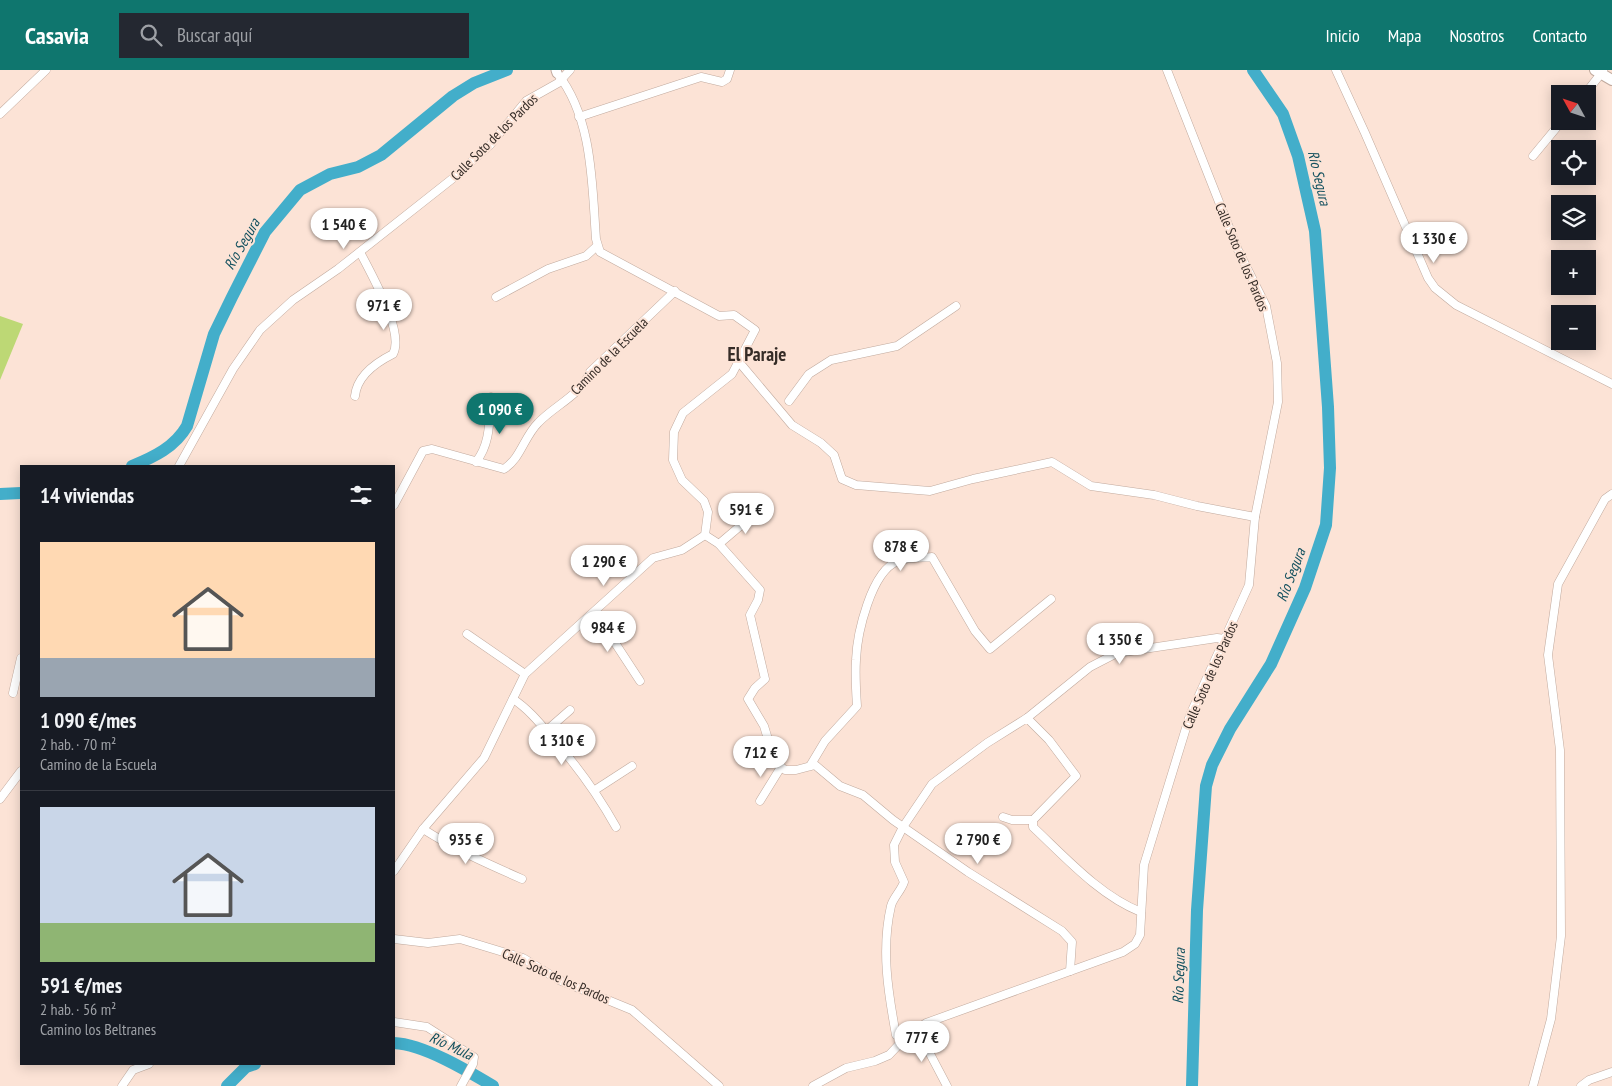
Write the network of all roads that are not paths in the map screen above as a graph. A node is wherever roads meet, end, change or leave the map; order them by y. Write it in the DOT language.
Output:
graph roads {
  1 [pos="46,70"];
  2 [pos="570,70"];
  3 [pos="730,70"];
  4 [pos="1166,70"];
  5 [pos="1336,70"];
  6 [pos="1600,71"];
  7 [pos="558,74"];
  8 [pos="1612,80"];
  9 [pos="1591,85"];
  10 [pos="0,114"];
  11 [pos="579,117"];
  12 [pos="1555,130"];
  13 [pos="1533,156"];
  14 [pos="597,246"];
  15 [pos="360,252"];
  16 [pos="675,291"];
  17 [pos="496,297"];
  18 [pos="956,306"];
  19 [pos="739,362"];
  20 [pos="1612,384"];
  21 [pos="355,396"];
  22 [pos="491,397"];
  23 [pos="788,401"];
  24 [pos="476,462"];
  25 [pos="180,465"];
  26 [pos="1612,494"];
  27 [pos="395,503"];
  28 [pos="759,510"];
  29 [pos="1255,517"];
  30 [pos="705,536"];
  31 [pos="719,544"];
  32 [pos="1051,599"];
  33 [pos="593,613"];
  34 [pos="466,634"];
  35 [pos="1226,639"];
  36 [pos="20,662"];
  37 [pos="525,674"];
  38 [pos="640,681"];
  39 [pos="13,693"];
  40 [pos="513,698"];
  41 [pos="570,710"];
  42 [pos="1027,718"];
  43 [pos="546,731"];
  44 [pos="632,766"];
  45 [pos="810,766"];
  46 [pos="781,767"];
  47 [pos="20,772"];
  48 [pos="595,790"];
  49 [pos="0,799"];
  50 [pos="760,801"];
  51 [pos="1003,818"];
  52 [pos="1033,820"];
  53 [pos="616,827"];
  54 [pos="903,827"];
  55 [pos="423,829"];
  56 [pos="395,870"];
  57 [pos="522,879"];
  58 [pos="1141,912"];
  59 [pos="395,939"];
  60 [pos="1070,971"];
  61 [pos="395,1022"];
  62 [pos="917,1029"];
  63 [pos="907,1036"];
  64 [pos="146,1065"];
  65 [pos="1612,1072"];
  66 [pos="464,1085"];
  67 [pos="122,1086"];
  68 [pos="719,1086"];
  69 [pos="813,1086"];
  70 [pos="947,1086"];
  71 [pos="1532,1086"];
  72 [pos="1582,1086"];
  1 -- 10 [label="street"];
  2 -- 7 [label="street, Calle Soto de los Pardos"];
  3 -- 11 [label="street"];
  4 -- 29 [label="street, Calle Soto de los Pardos"];
  5 -- 20 [label="street"];
  6 -- 8 [label="main road"];
  6 -- 9 [label="street"];
  7 -- 11 [label="street"];
  7 -- 15 [label="street, Calle Soto de los Pardos"];
  11 -- 14 [label="street"];
  12 -- 13 [label="street"];
  14 -- 16 [label="street"];
  14 -- 17 [label="street"];
  15 -- 21 [label="street"];
  15 -- 25 [label="street, Calle Soto de los Pardos"];
  16 -- 19 [label="street"];
  16 -- 24 [label="street, Camino de la Escuela"];
  18 -- 23 [label="street"];
  19 -- 29 [label="street"];
  19 -- 30 [label="street"];
  22 -- 24 [label="street"];
  24 -- 27 [label="street, Camino de la Escuela"];
  26 -- 71 [label="street"];
  28 -- 31 [label="street"];
  29 -- 35 [label="street, Calle Soto de los Pardos"];
  30 -- 31 [label="street"];
  30 -- 33 [label="street"];
  31 -- 46 [label="street"];
  32 -- 45 [label="street"];
  33 -- 37 [label="street"];
  33 -- 38 [label="street"];
  34 -- 37 [label="street"];
  35 -- 42 [label="street"];
  35 -- 58 [label="street, Calle Soto de los Pardos"];
  36 -- 39 [label="street"];
  37 -- 40 [label="street"];
  40 -- 43 [label="street"];
  40 -- 55 [label="street"];
  41 -- 43 [label="street"];
  42 -- 52 [label="street"];
  42 -- 54 [label="street"];
  43 -- 48 [label="street"];
  44 -- 48 [label="street"];
  45 -- 46 [label="street"];
  45 -- 54 [label="street"];
  46 -- 50 [label="street"];
  47 -- 49 [label="street"];
  48 -- 53 [label="street"];
  51 -- 52 [label="street"];
  52 -- 58 [label="street"];
  54 -- 60 [label="street"];
  54 -- 63 [label="street"];
  55 -- 56 [label="street"];
  55 -- 57 [label="street"];
  58 -- 60 [label="street, Calle Soto de los Pardos"];
  59 -- 68 [label="street, Calle Soto de los Pardos"];
  60 -- 62 [label="street, Calle Soto de los Pardos"];
  61 -- 66 [label="street"];
  62 -- 63 [label="street, Calle Soto de los Pardos"];
  62 -- 70 [label="street"];
  63 -- 69 [label="street, Calle Soto de los Pardos"];
  64 -- 67 [label="street"];
  65 -- 72 [label="street"];
}
